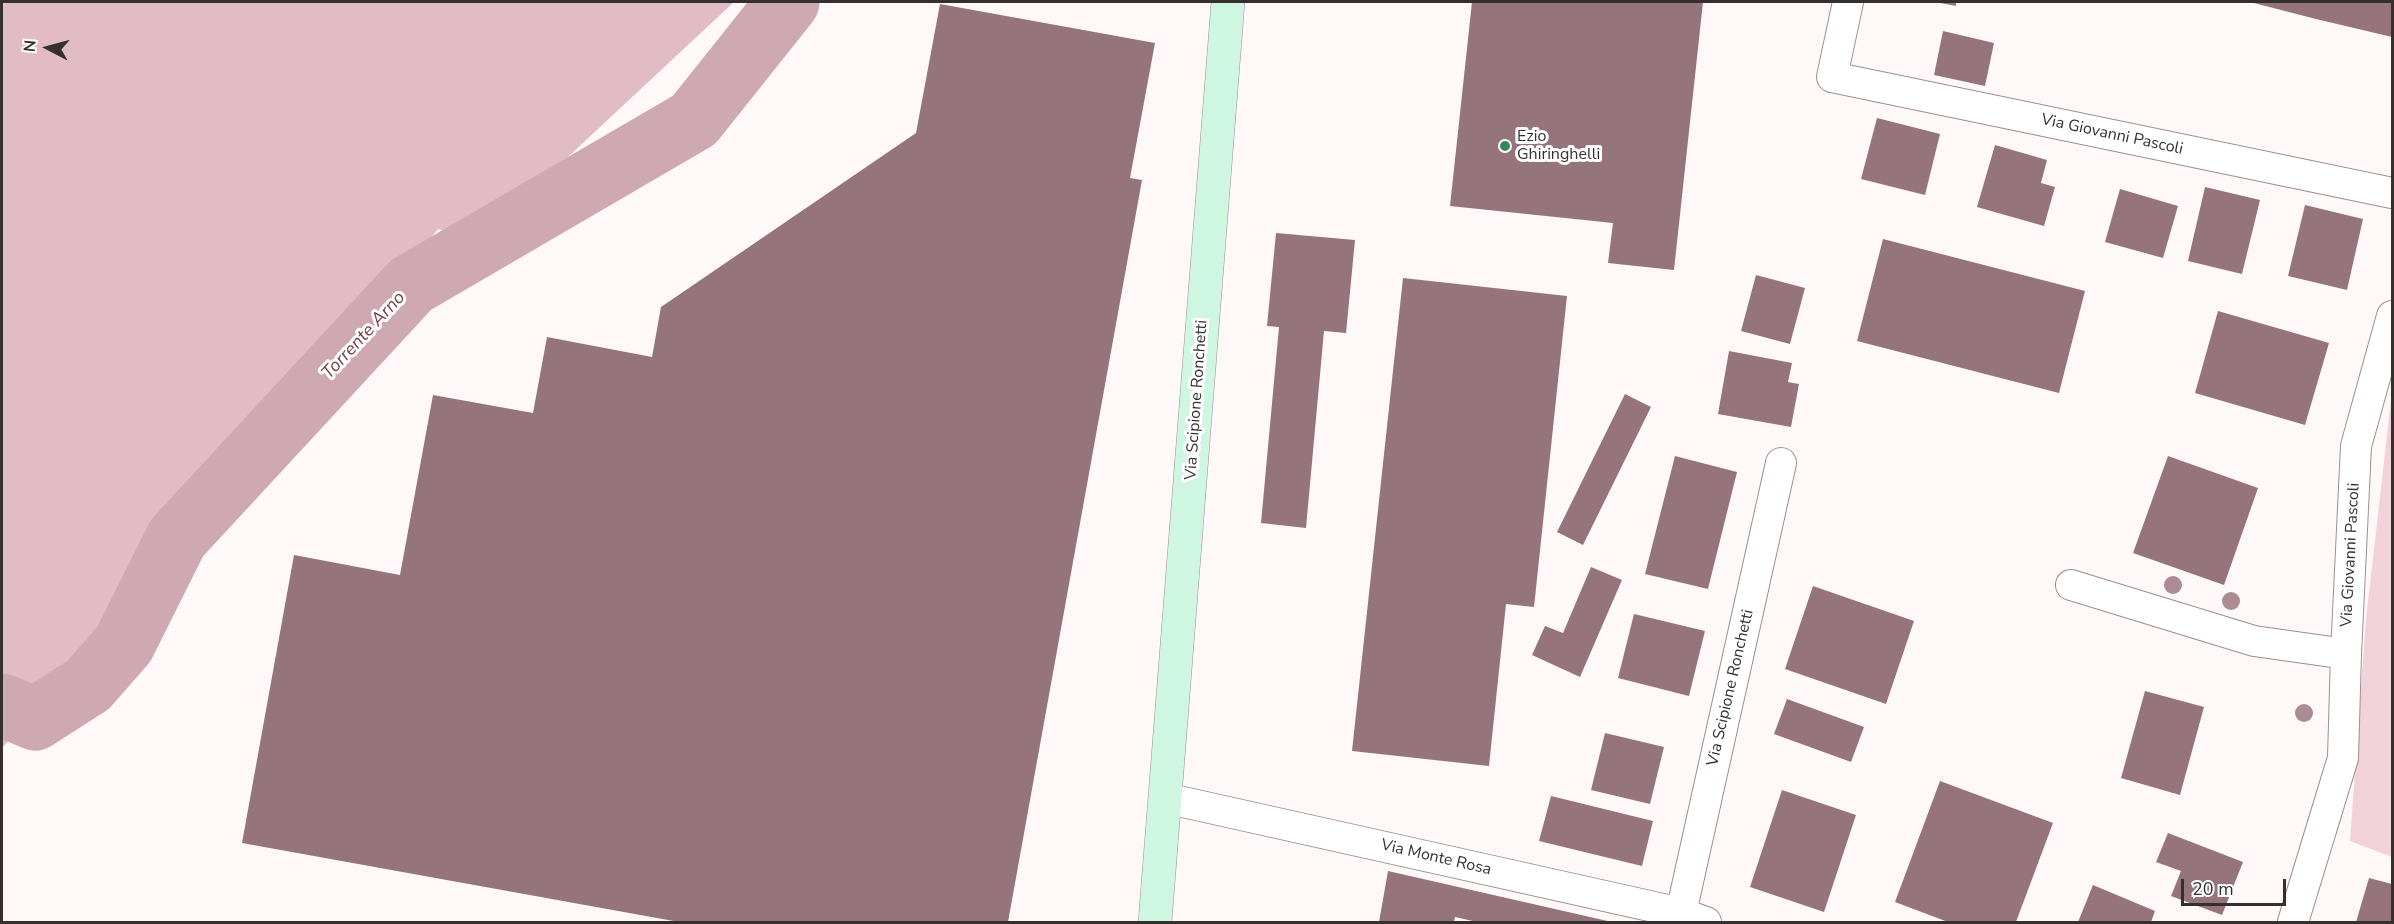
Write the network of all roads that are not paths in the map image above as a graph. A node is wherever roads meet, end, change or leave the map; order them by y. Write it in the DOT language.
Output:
graph roads {
  1 [pos="1228,2"];
  2 [pos="1848,2"];
  3 [pos="2392,193"];
  4 [pos="2392,316"];
  5 [pos="1781,463"];
  6 [pos="2071,585"];
  7 [pos="2346,654"];
  8 [pos="1165,798"];
  9 [pos="1694,918"];
  10 [pos="1155,922"];
  11 [pos="2293,922"];
  1 -- 8 [label="street, Via Scipione Ronchetti"];
  2 -- 3 [label="street, Via Giovanni Pascoli"];
  4 -- 7 [label="street, Via Giovanni Pascoli"];
  5 -- 9 [label="street, Via Scipione Ronchetti"];
  6 -- 7 [label="street"];
  7 -- 11 [label="street, Via Giovanni Pascoli"];
  8 -- 9 [label="street, Via Monte Rosa"];
  8 -- 10 [label="street, Via Scipione Ronchetti"];
}
